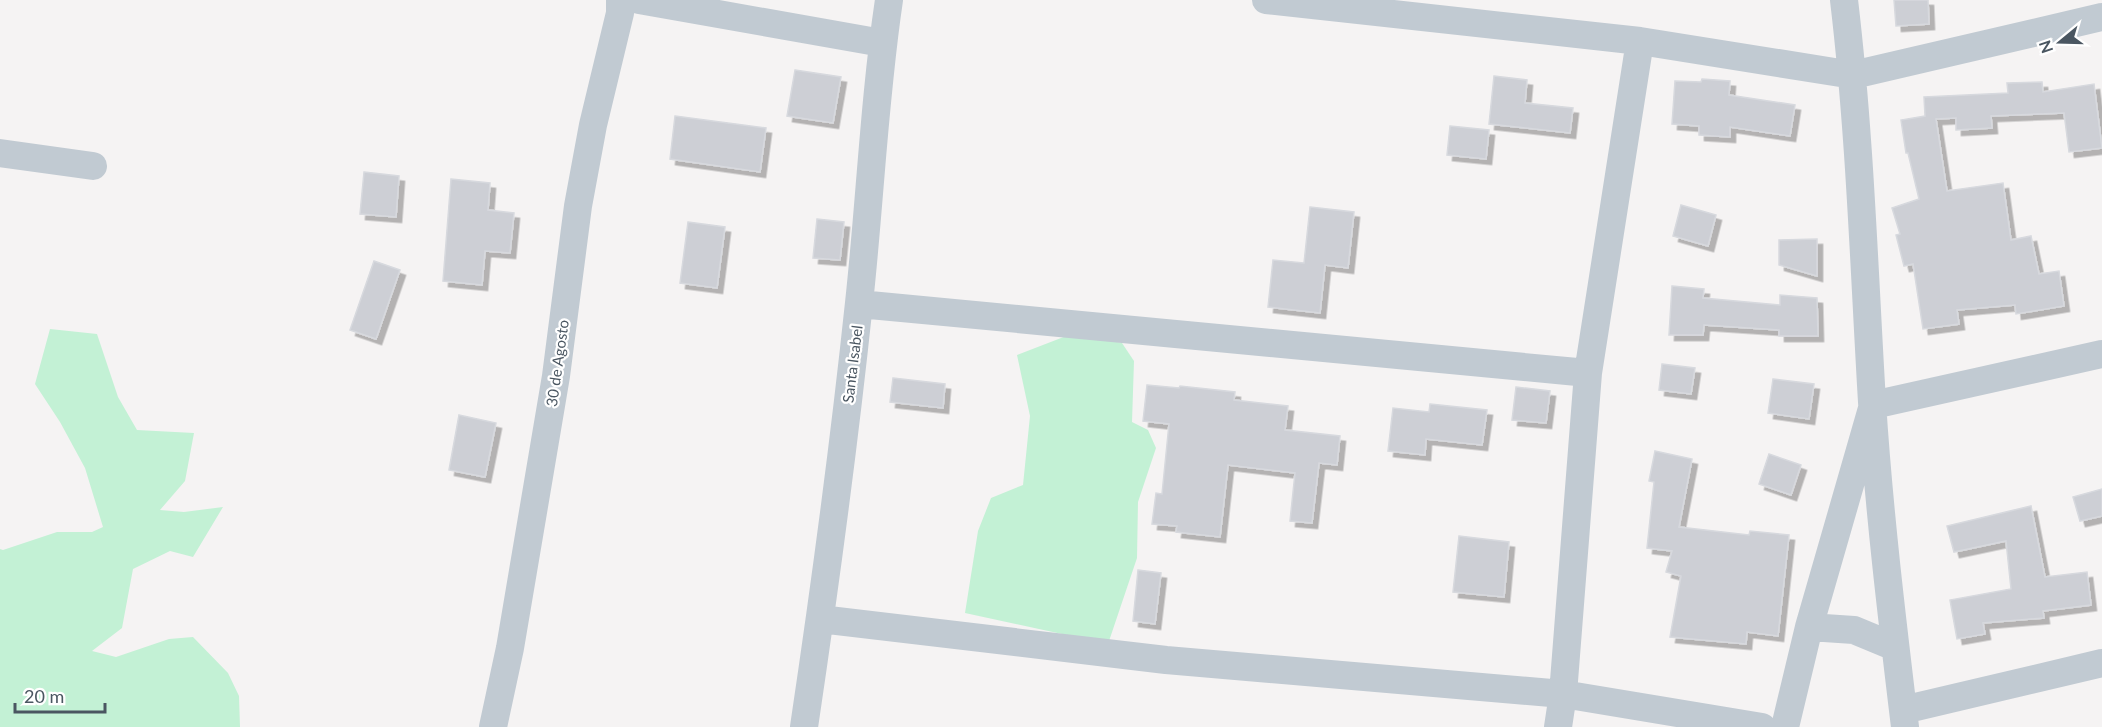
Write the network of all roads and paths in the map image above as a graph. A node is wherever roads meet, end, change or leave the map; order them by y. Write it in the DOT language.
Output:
graph roads {
  1 [pos="620,0"];
  2 [pos="639,0"];
  3 [pos="889,0"];
  4 [pos="1266,0"];
  5 [pos="1844,0"];
  6 [pos="2102,17"];
  7 [pos="1640,41"];
  8 [pos="882,43"];
  9 [pos="1853,75"];
  10 [pos="0,153"];
  11 [pos="93,166"];
  12 [pos="859,304"];
  13 [pos="2102,354"];
  14 [pos="1588,373"];
  15 [pos="1873,405"];
  16 [pos="820,619"];
  17 [pos="1809,627"];
  18 [pos="1895,648"];
  19 [pos="2102,663"];
  20 [pos="1563,694"];
  21 [pos="1904,719"];
  22 [pos="493,727"];
  23 [pos="804,727"];
  24 [pos="1558,727"];
  25 [pos="1762,727"];
  26 [pos="1785,727"];
  1 -- 22 [label="street, 30 de Agosto"];
  2 -- 8 [label="street"];
  3 -- 8 [label="street, Santa Isabel"];
  4 -- 7 [label="street"];
  5 -- 9 [label="street"];
  6 -- 9 [label="street"];
  7 -- 9 [label="street"];
  7 -- 14 [label="street"];
  8 -- 12 [label="street, Santa Isabel"];
  9 -- 15 [label="street"];
  10 -- 11 [label="street"];
  12 -- 14 [label="street"];
  12 -- 16 [label="street, Santa Isabel"];
  13 -- 15 [label="street"];
  14 -- 20 [label="street"];
  15 -- 17 [label="street"];
  15 -- 18 [label="street"];
  16 -- 20 [label="street"];
  16 -- 23 [label="street, Santa Isabel"];
  17 -- 18 [label="street"];
  17 -- 26 [label="street"];
  18 -- 21 [label="street"];
  19 -- 21 [label="street"];
  20 -- 24 [label="street"];
  20 -- 25 [label="street"];
}
